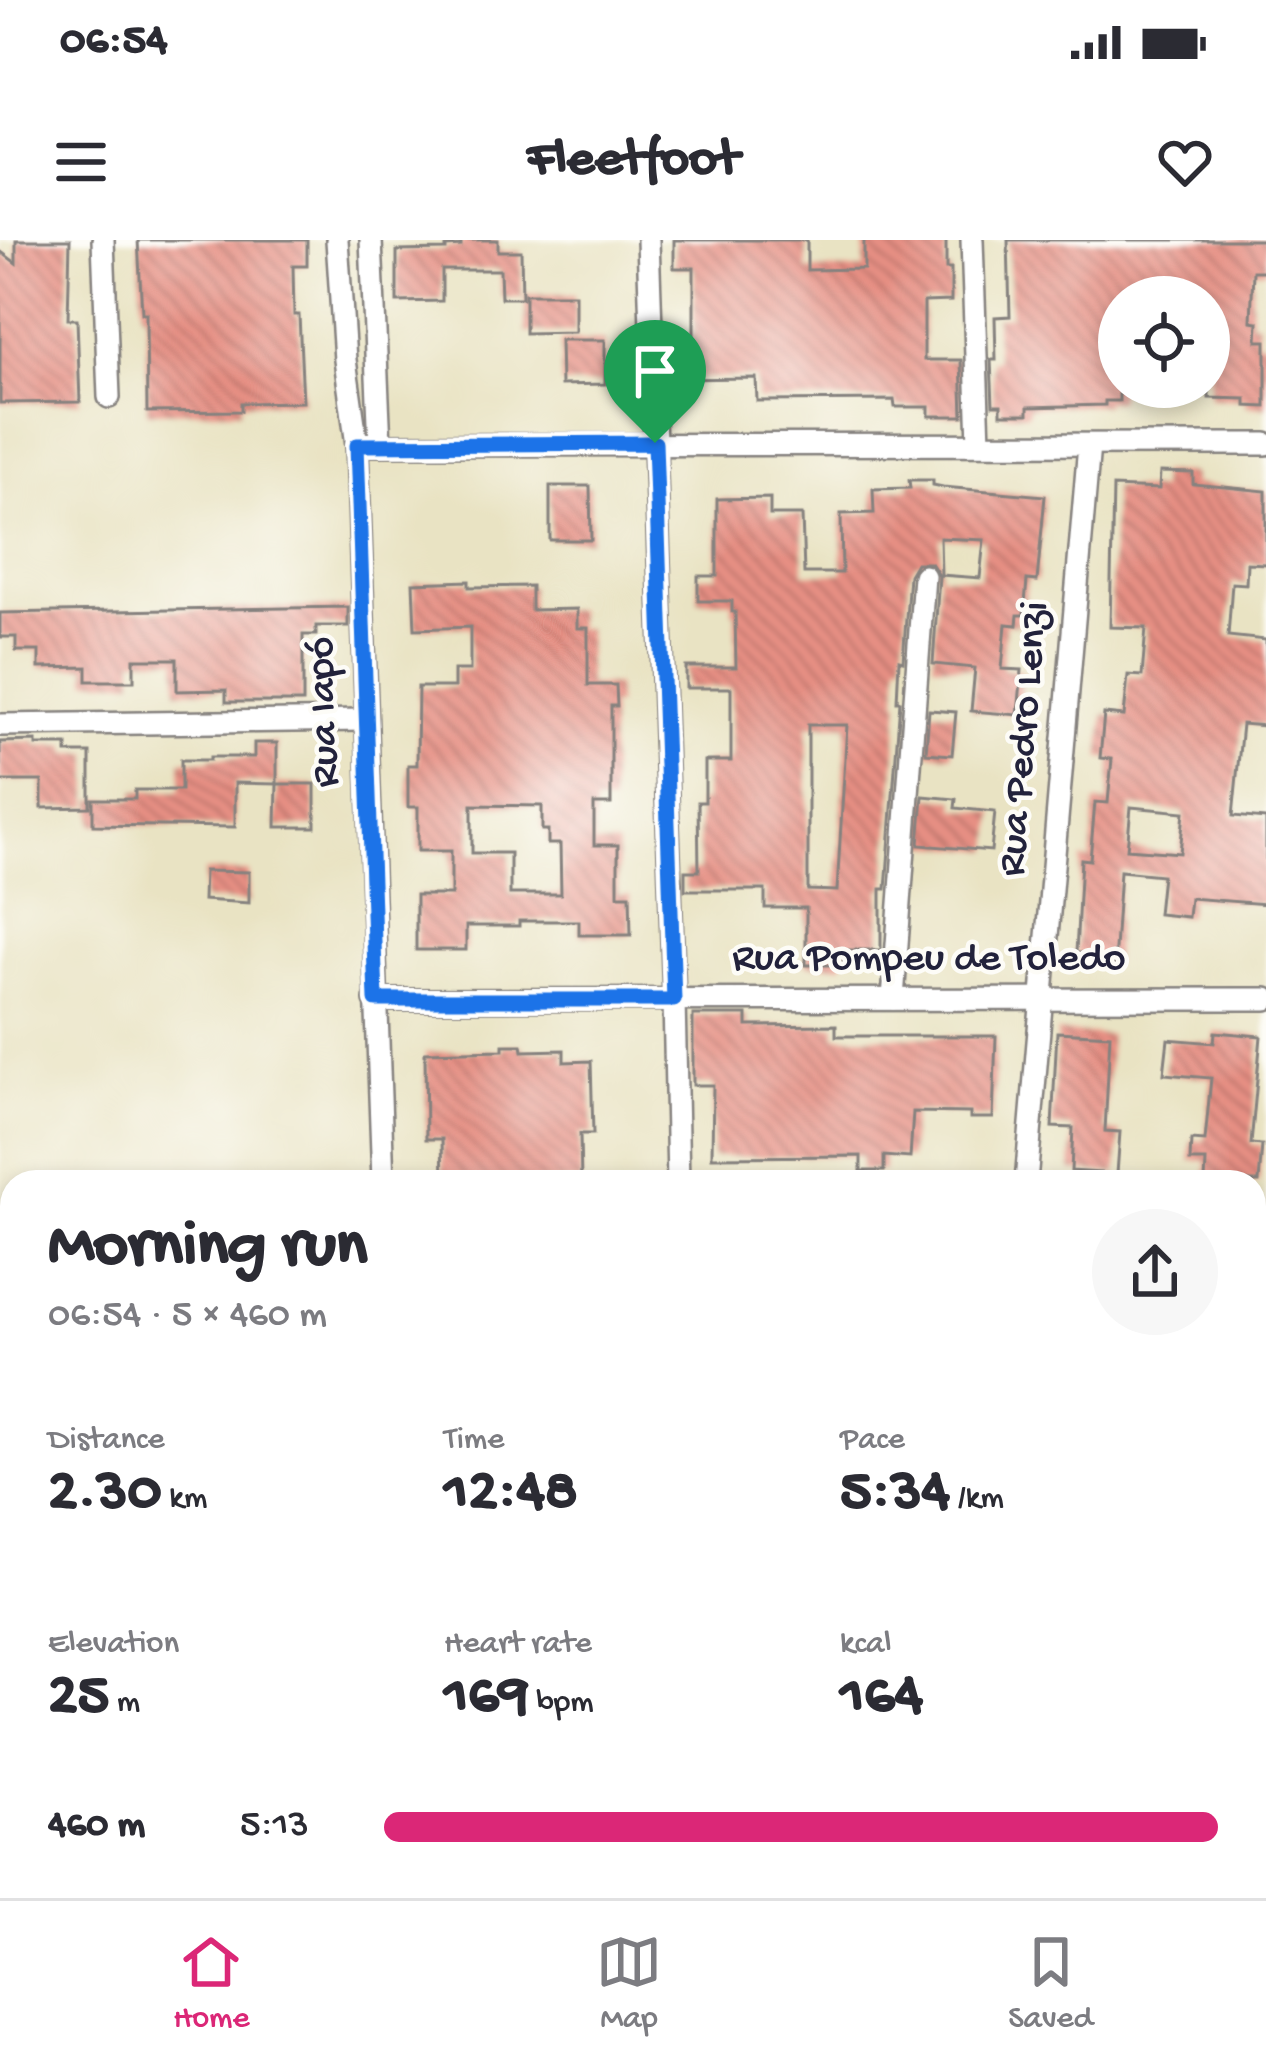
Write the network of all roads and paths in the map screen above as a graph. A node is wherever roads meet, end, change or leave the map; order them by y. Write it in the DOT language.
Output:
graph roads {
  1 [pos="104,240"];
  2 [pos="338,240"];
  3 [pos="371,240"];
  4 [pos="647,240"];
  5 [pos="972,240"];
  6 [pos="109,398"];
  7 [pos="655,443"];
  8 [pos="980,443"];
  9 [pos="1266,444"];
  10 [pos="368,445"];
  11 [pos="1089,445"];
  12 [pos="924,577"];
  13 [pos="364,720"];
  14 [pos="0,724"];
  15 [pos="1043,998"];
  16 [pos="893,999"];
  17 [pos="1266,999"];
  18 [pos="376,1000"];
  19 [pos="674,1000"];
  20 [pos="383,1170"];
  21 [pos="678,1170"];
  22 [pos="1027,1170"];
  1 -- 6 [label="street"];
  2 -- 10 [label="street, Rua Iapó"];
  3 -- 10 [label="street, Rua Iapó"];
  4 -- 7 [label="street"];
  5 -- 8 [label="street"];
  7 -- 8 [label="street"];
  7 -- 10 [label="street"];
  7 -- 19 [label="street"];
  8 -- 11 [label="street"];
  9 -- 11 [label="street"];
  10 -- 13 [label="street, Rua Iapó"];
  11 -- 15 [label="street, Rua Pedro Lenzi"];
  12 -- 16 [label="street"];
  13 -- 14 [label="street"];
  13 -- 18 [label="street, Rua Iapó"];
  15 -- 16 [label="street, Rua Pompeu de Toledo"];
  15 -- 17 [label="street, Rua Pompeu de Toledo"];
  15 -- 22 [label="street, Rua Pedro Lenzi"];
  16 -- 19 [label="street, Rua Pompeu de Toledo"];
  18 -- 19 [label="street, Rua Pompeu de Toledo"];
  18 -- 20 [label="street, Rua Iapó"];
  19 -- 21 [label="street"];
}
